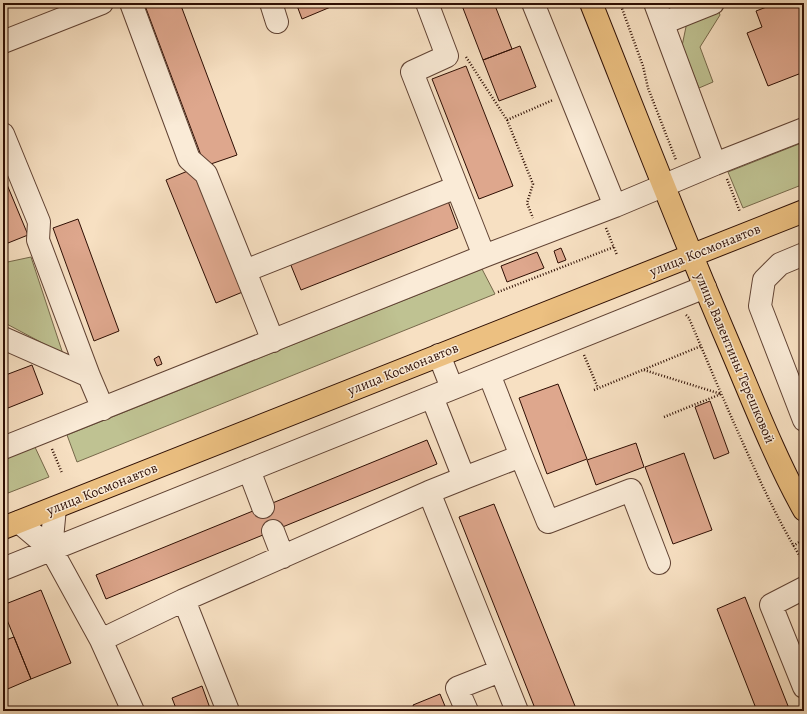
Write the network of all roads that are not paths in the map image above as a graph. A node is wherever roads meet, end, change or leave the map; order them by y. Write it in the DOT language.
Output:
graph roads {
  1 [pos="102,3"];
  2 [pos="131,3"];
  3 [pos="427,3"];
  4 [pos="533,3"];
  5 [pos="591,3"];
  6 [pos="655,3"];
  7 [pos="713,3"];
  8 [pos="663,23"];
  9 [pos="3,42"];
  10 [pos="804,129"];
  11 [pos="3,134"];
  12 [pos="718,163"];
  13 [pos="664,185"];
  14 [pos="457,187"];
  15 [pos="615,206"];
  16 [pos="804,211"];
  17 [pos="804,254"];
  18 [pos="692,255"];
  19 [pos="484,256"];
  20 [pos="246,271"];
  21 [pos="705,287"];
  22 [pos="3,338"];
  23 [pos="273,341"];
  24 [pos="439,355"];
  25 [pos="489,374"];
  26 [pos="89,376"];
  27 [pos="452,388"];
  28 [pos="432,396"];
  29 [pos="103,408"];
  30 [pos="804,420"];
  31 [pos="3,448"];
  32 [pos="521,456"];
  33 [pos="249,470"];
  34 [pos="464,478"];
  35 [pos="430,492"];
  36 [pos="801,496"];
  37 [pos="263,507"];
  38 [pos="55,508"];
  39 [pos="11,525"];
  40 [pos="273,531"];
  41 [pos="51,549"];
  42 [pos="283,557"];
  43 [pos="660,563"];
  44 [pos="3,569"];
  45 [pos="804,588"];
  46 [pos="184,600"];
  47 [pos="101,640"];
  48 [pos="500,671"];
  49 [pos="804,687"];
  50 [pos="133,711"];
  51 [pos="228,711"];
  52 [pos="467,711"];
  53 [pos="517,711"];
  1 -- 9 [label="lane"];
  2 -- 20 [label="lane"];
  3 -- 14 [label="lane"];
  4 -- 15 [label="lane"];
  5 -- 13 [label="main road, улица Валентины Терешковой"];
  6 -- 8 [label="lane"];
  7 -- 8 [label="lane"];
  8 -- 12 [label="lane"];
  10 -- 12 [label="lane"];
  11 -- 26 [label="lane"];
  12 -- 13 [label="lane"];
  13 -- 15 [label="lane"];
  13 -- 18 [label="main road, улица Валентины Терешковой"];
  14 -- 19 [label="lane"];
  14 -- 20 [label="lane"];
  15 -- 19 [label="lane"];
  16 -- 18 [label="main road, улица Космонавтов"];
  17 -- 30 [label="lane"];
  18 -- 21 [label="main road, улица Валентины Терешковой"];
  18 -- 24 [label="main road, улица Космонавтов"];
  19 -- 23 [label="lane"];
  20 -- 23 [label="lane"];
  21 -- 25 [label="lane"];
  21 -- 36 [label="main road, улица Валентины Терешковой"];
  22 -- 26 [label="lane"];
  23 -- 29 [label="lane"];
  24 -- 27 [label="lane"];
  24 -- 38 [label="main road, улица Космонавтов"];
  25 -- 27 [label="lane"];
  25 -- 32 [label="lane"];
  26 -- 29 [label="lane"];
  27 -- 28 [label="lane"];
  28 -- 33 [label="lane"];
  28 -- 34 [label="lane"];
  29 -- 31 [label="lane"];
  32 -- 34 [label="lane"];
  32 -- 43 [label="lane"];
  33 -- 37 [label="lane"];
  33 -- 41 [label="lane"];
  34 -- 35 [label="lane"];
  35 -- 42 [label="lane"];
  35 -- 48 [label="lane"];
  38 -- 39 [label="main road, улица Космонавтов"];
  38 -- 41 [label="lane"];
  39 -- 41 [label="lane"];
  40 -- 42 [label="lane"];
  41 -- 44 [label="lane"];
  41 -- 47 [label="lane"];
  42 -- 46 [label="lane"];
  45 -- 49 [label="lane"];
  46 -- 47 [label="lane"];
  46 -- 51 [label="lane"];
  47 -- 50 [label="lane"];
  48 -- 52 [label="lane"];
  48 -- 53 [label="lane"];
}
